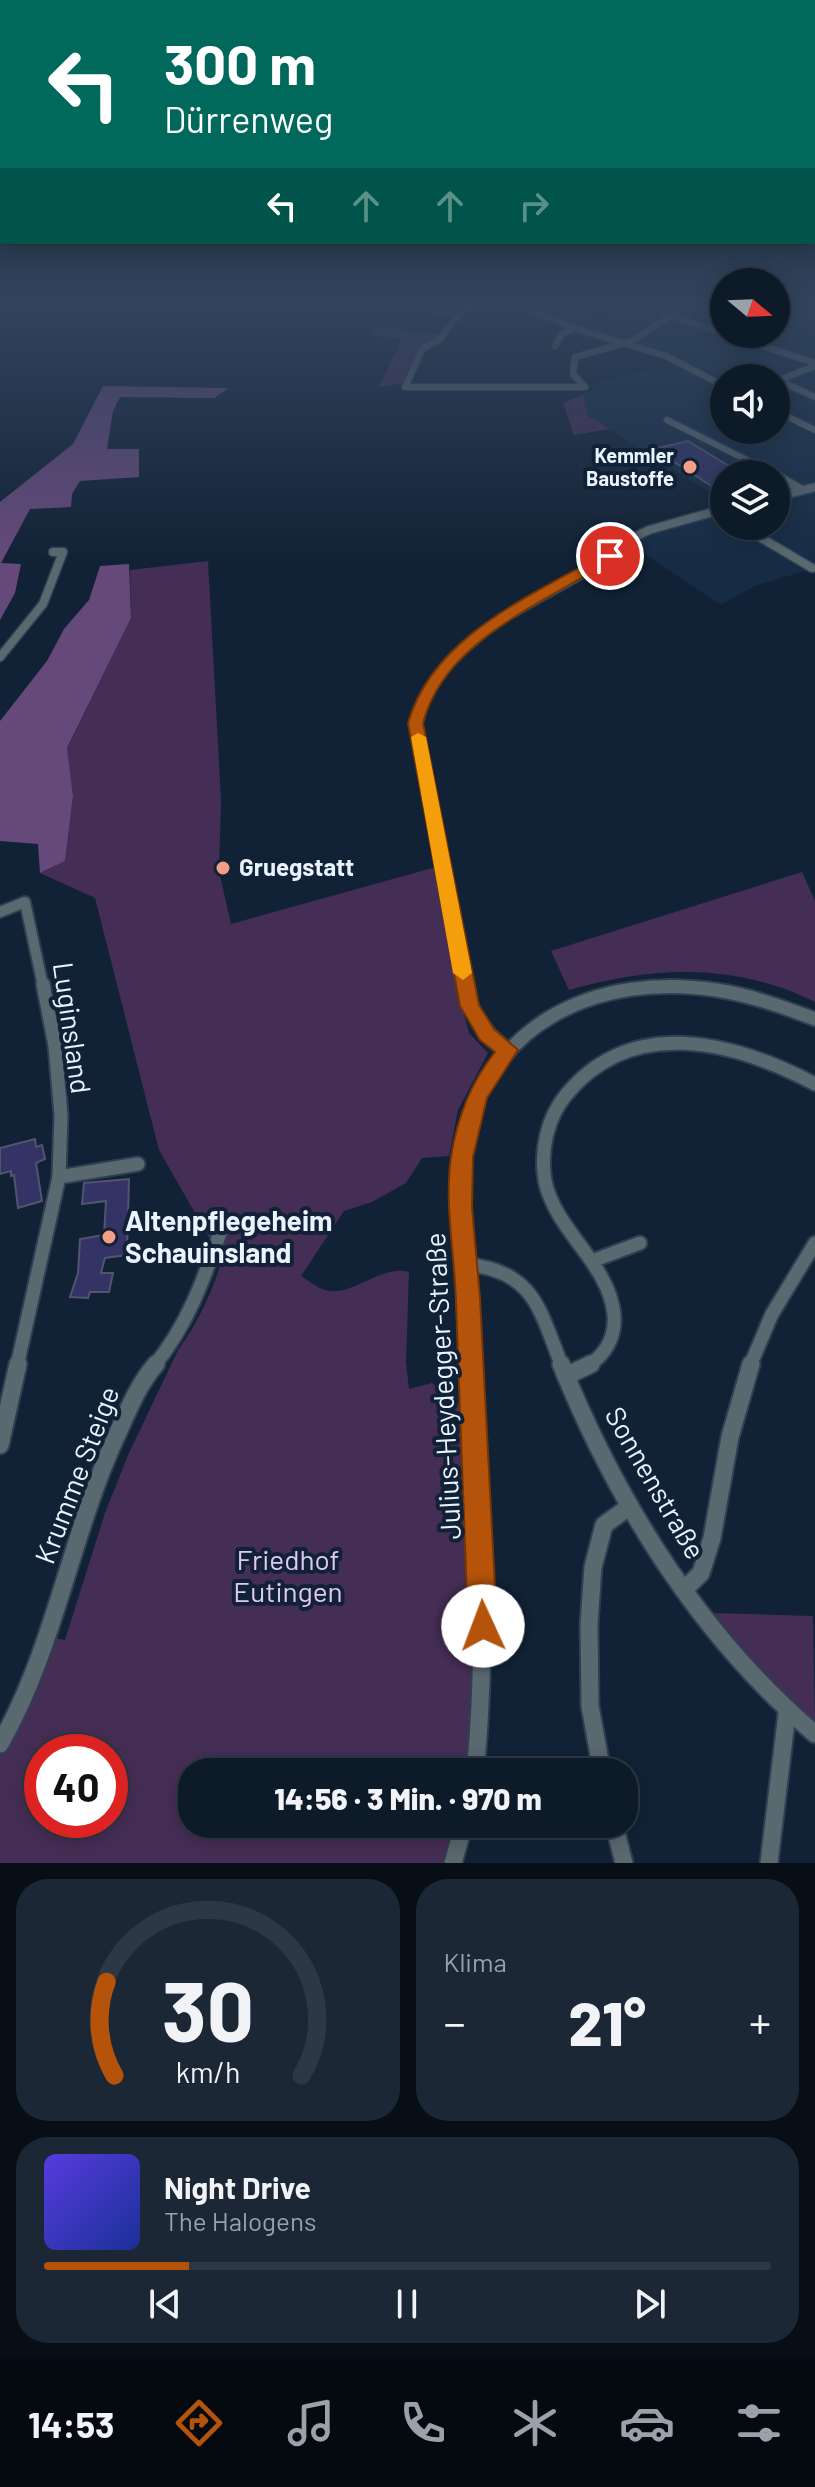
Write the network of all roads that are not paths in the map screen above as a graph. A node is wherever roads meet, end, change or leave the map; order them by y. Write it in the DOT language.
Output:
graph roads {
  1 [pos="790,418"];
  2 [pos="667,420"];
  3 [pos="815,430"];
  4 [pos="747,460"];
  5 [pos="790,483"];
  6 [pos="815,487"];
  7 [pos="802,490"];
  8 [pos="790,493"];
  9 [pos="710,512"];
  10 [pos="765,540"];
  11 [pos="53,552"];
  12 [pos="812,568"];
  13 [pos="0,657"];
  14 [pos="0,912"];
  15 [pos="815,1019"];
  16 [pos="508,1050"];
  17 [pos="815,1084"];
  18 [pos="138,1164"];
  19 [pos="59,1177"];
  20 [pos="220,1233"];
  21 [pos="640,1243"];
  22 [pos="815,1243"];
  23 [pos="592,1261"];
  24 [pos="465,1264"];
  25 [pos="566,1376"];
  26 [pos="0,1445"];
  27 [pos="630,1506"];
  28 [pos="684,1590"];
  29 [pos="787,1713"];
  30 [pos="815,1734"];
  31 [pos="0,1744"];
  32 [pos="477,1758"];
  33 [pos="599,1758"];
  34 [pos="460,1838"];
  35 [pos="618,1838"];
  36 [pos="453,1863"];
  37 [pos="624,1863"];
  38 [pos="769,1863"];
  1 -- 3 [label="street"];
  2 -- 4 [label="street"];
  5 -- 7 [label="street"];
  6 -- 7 [label="street"];
  7 -- 8 [label="street"];
  9 -- 16 [label="street"];
  10 -- 12 [label="street"];
  11 -- 13 [label="street"];
  14 -- 19 [label="street, Luginsland"];
  15 -- 16 [label="street, Julius-Heydegger-Straße"];
  16 -- 24 [label="street, Julius-Heydegger-Straße"];
  17 -- 23 [label="street"];
  18 -- 19 [label="street"];
  19 -- 26 [label="street, Luginsland"];
  20 -- 31 [label="street, Krumme Steige"];
  21 -- 23 [label="street"];
  22 -- 28 [label="street"];
  23 -- 25 [label="street"];
  24 -- 25 [label="street, Sonnenstraße"];
  24 -- 32 [label="street, Julius-Heydegger-Straße"];
  25 -- 27 [label="street, Sonnenstraße"];
  27 -- 28 [label="street, Sonnenstraße"];
  27 -- 33 [label="street"];
  28 -- 29 [label="street, Sonnenstraße"];
  29 -- 30 [label="street, Sonnenstraße"];
  29 -- 38 [label="street"];
  34 -- 36 [label="street"];
  35 -- 37 [label="street"];
}
